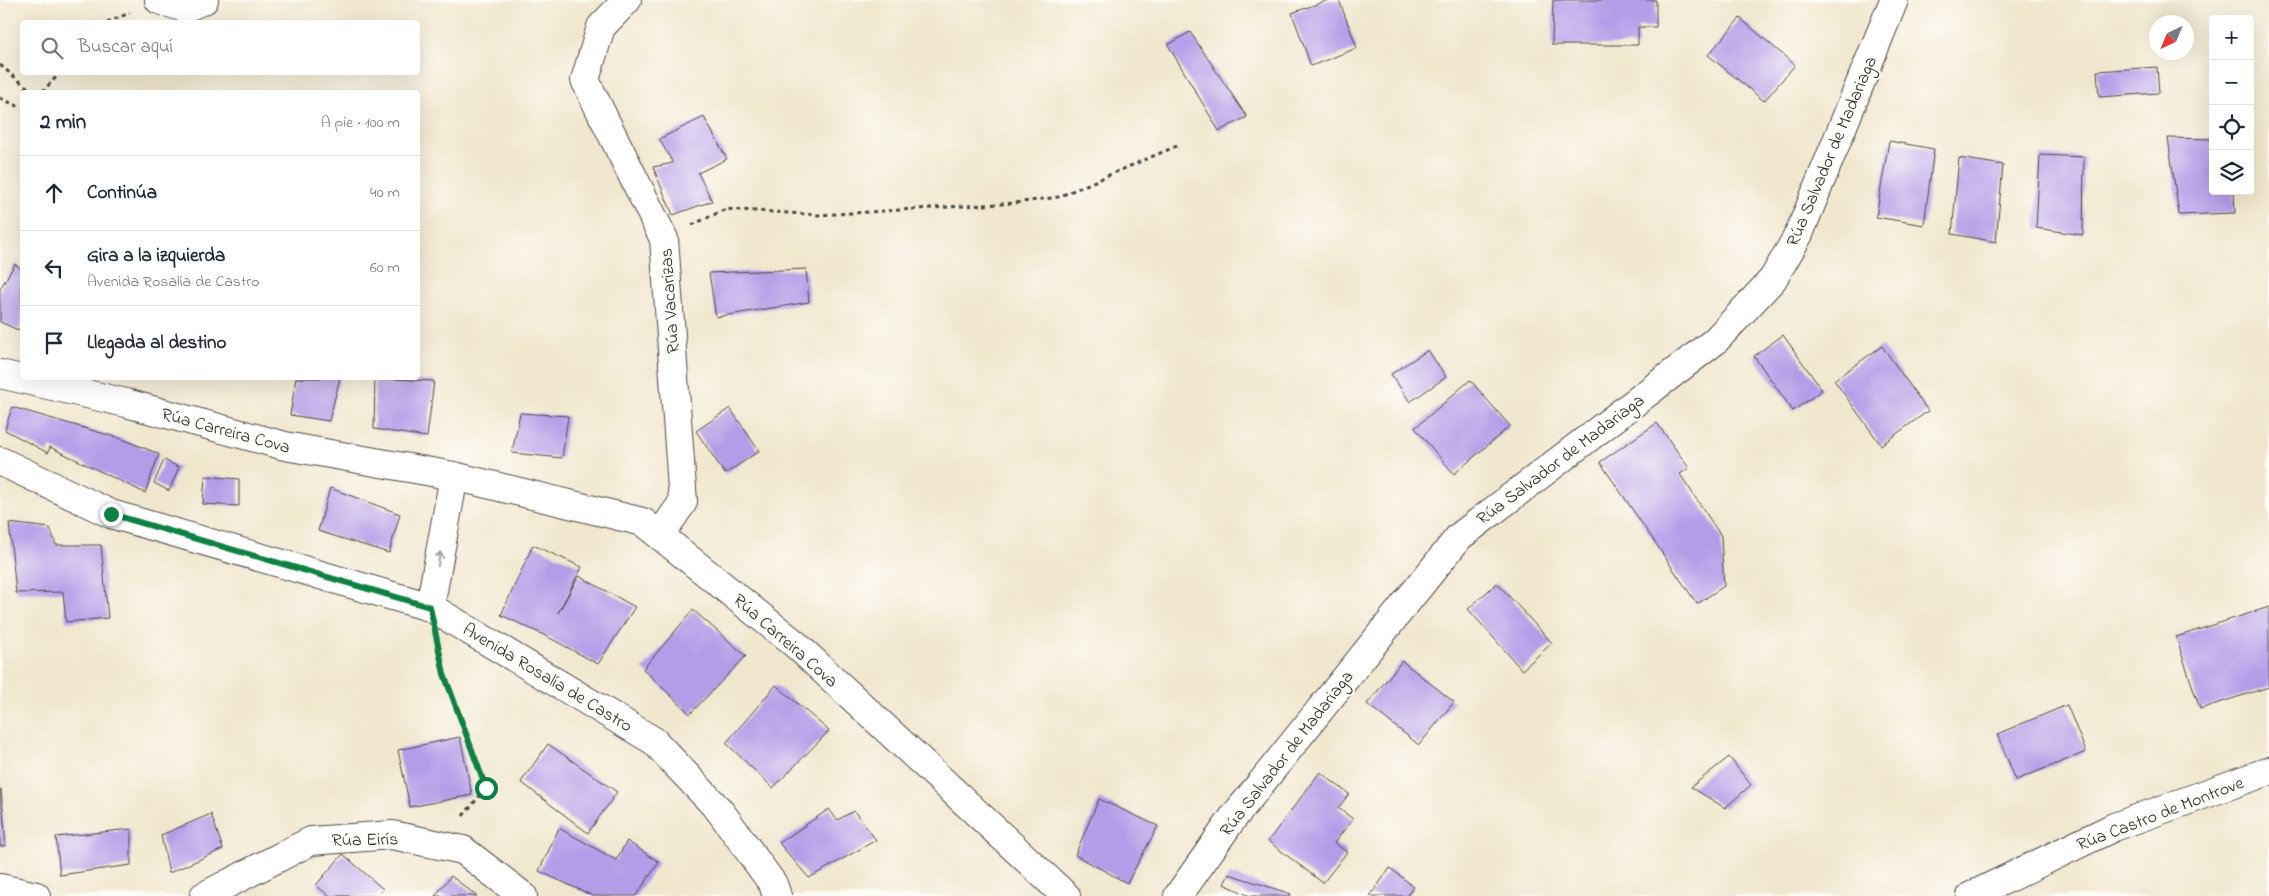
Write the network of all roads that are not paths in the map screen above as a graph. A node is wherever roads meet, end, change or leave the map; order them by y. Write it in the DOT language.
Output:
graph roads {
  1 [pos="159,0"];
  2 [pos="204,0"];
  3 [pos="627,0"];
  4 [pos="1894,0"];
  5 [pos="0,374"];
  6 [pos="20,379"];
  7 [pos="26,380"];
  8 [pos="0,461"];
  9 [pos="454,476"];
  10 [pos="660,535"];
  11 [pos="430,607"];
  12 [pos="2269,772"];
  13 [pos="0,888"];
  14 [pos="36,896"];
  15 [pos="204,896"];
  16 [pos="523,896"];
  17 [pos="777,896"];
  18 [pos="1066,896"];
  19 [pos="1178,896"];
  20 [pos="1971,896"];
  1 -- 2 [label="street"];
  3 -- 10 [label="street, Rúa Vacarizas"];
  4 -- 19 [label="street, Rúa Salvador de Madariaga"];
  5 -- 6 [label="street, Rúa Carreira Cova"];
  7 -- 9 [label="street, Rúa Carreira Cova"];
  8 -- 11 [label="street, Avenida Rosalía de Castro"];
  9 -- 10 [label="street, Rúa Carreira Cova"];
  11 -- 9 [label="street, one-way"];
  10 -- 18 [label="street, Rúa Carreira Cova"];
  11 -- 17 [label="street, Avenida Rosalía de Castro"];
  12 -- 20 [label="street, Rúa Castro de Montrove"];
  13 -- 14 [label="street"];
  15 -- 16 [label="street, Rúa Eirís"];
}
